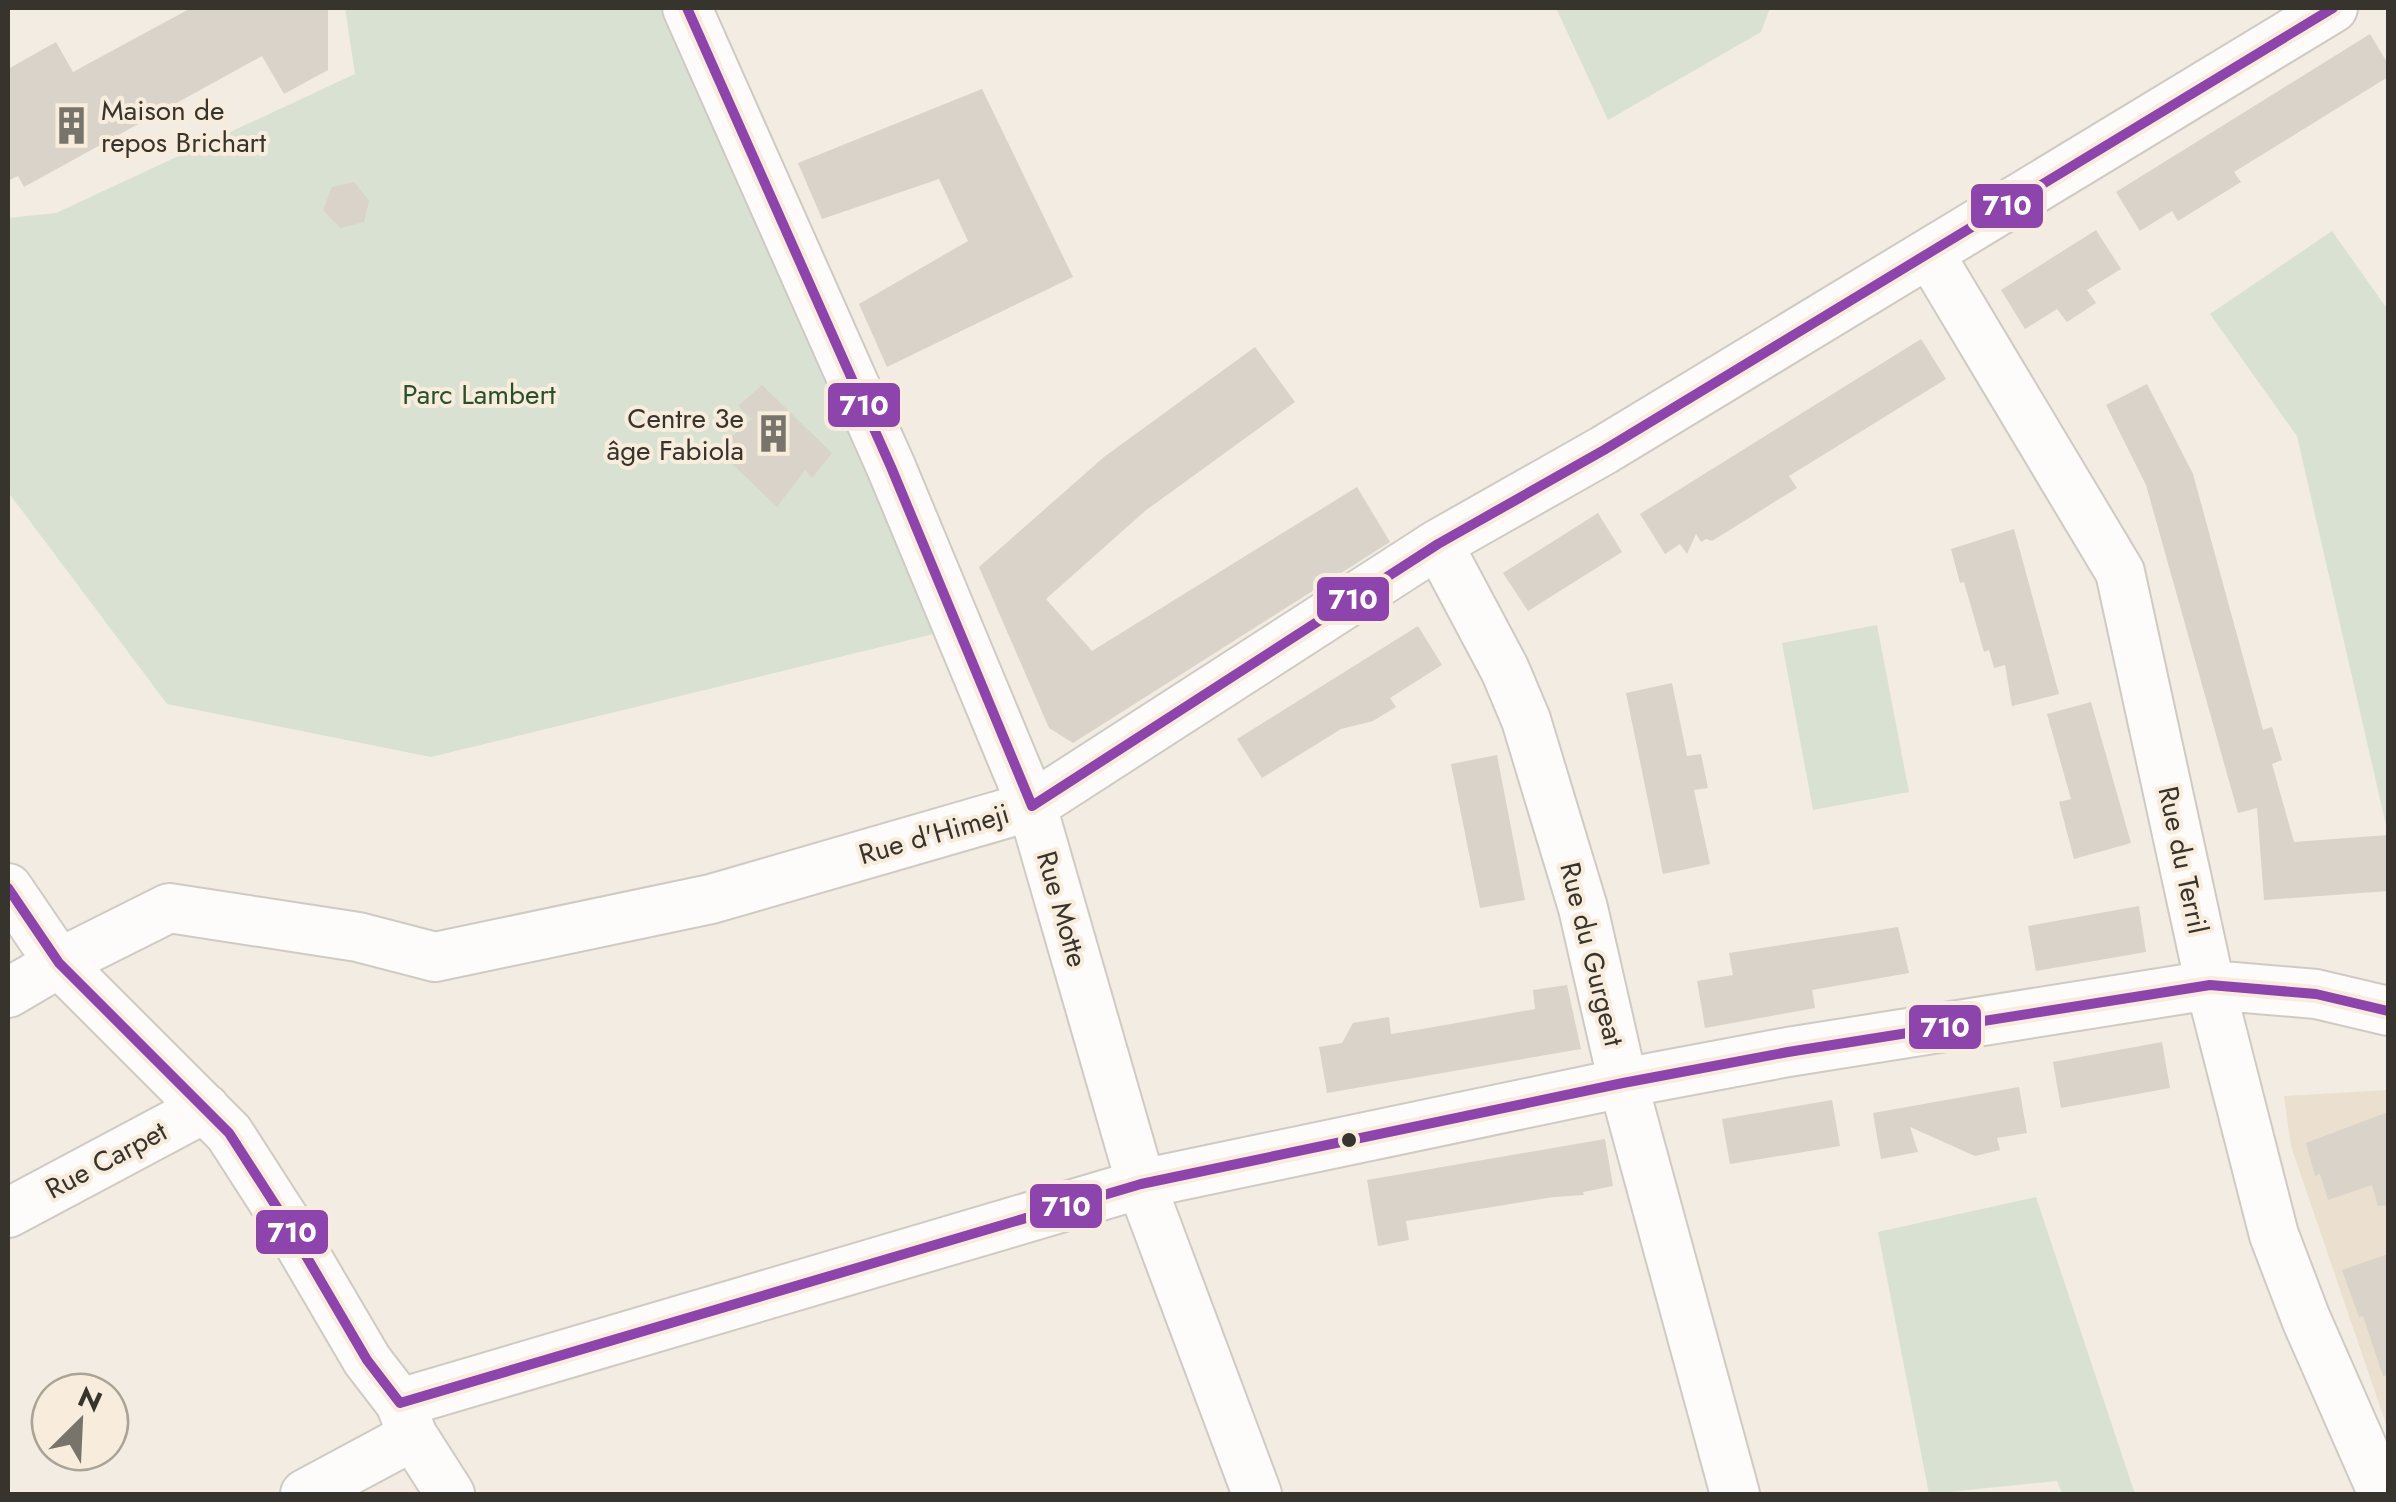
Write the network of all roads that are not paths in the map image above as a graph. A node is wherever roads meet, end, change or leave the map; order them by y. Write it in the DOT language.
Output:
graph roads {
  1 [pos="687,8"];
  2 [pos="2332,8"];
  3 [pos="1929,252"];
  4 [pos="1438,544"];
  5 [pos="1032,806"];
  6 [pos="8,888"];
  7 [pos="58,962"];
  8 [pos="2210,985"];
  9 [pos="8,993"];
  10 [pos="2388,1011"];
  11 [pos="1623,1083"];
  12 [pos="205,1108"];
  13 [pos="1141,1184"];
  14 [pos="8,1213"];
  15 [pos="407,1419"];
  16 [pos="305,1494"];
  17 [pos="450,1494"];
  18 [pos="1258,1494"];
  19 [pos="1735,1494"];
  20 [pos="2383,1494"];
  1 -- 5 [label="street, Rue Motte"];
  2 -- 3 [label="street, Rue d'Himeji"];
  3 -- 4 [label="street, Rue d'Himeji"];
  3 -- 8 [label="street, Rue du Terril"];
  4 -- 5 [label="street, Rue d'Himeji"];
  4 -- 11 [label="street, Rue du Gurgeat"];
  5 -- 7 [label="street, Rue d'Himeji"];
  5 -- 13 [label="street, Rue Motte"];
  6 -- 7 [label="street"];
  7 -- 9 [label="street, Rue d'Himeji"];
  7 -- 12 [label="street"];
  8 -- 10 [label="street"];
  8 -- 11 [label="street"];
  8 -- 20 [label="street, Rue du Terril"];
  11 -- 13 [label="street"];
  11 -- 19 [label="street, Rue du Gurgeat"];
  12 -- 14 [label="street, Rue Carpet"];
  12 -- 15 [label="street"];
  13 -- 15 [label="street"];
  13 -- 18 [label="street, Rue Motte"];
  15 -- 16 [label="street"];
  15 -- 17 [label="street"];
}
